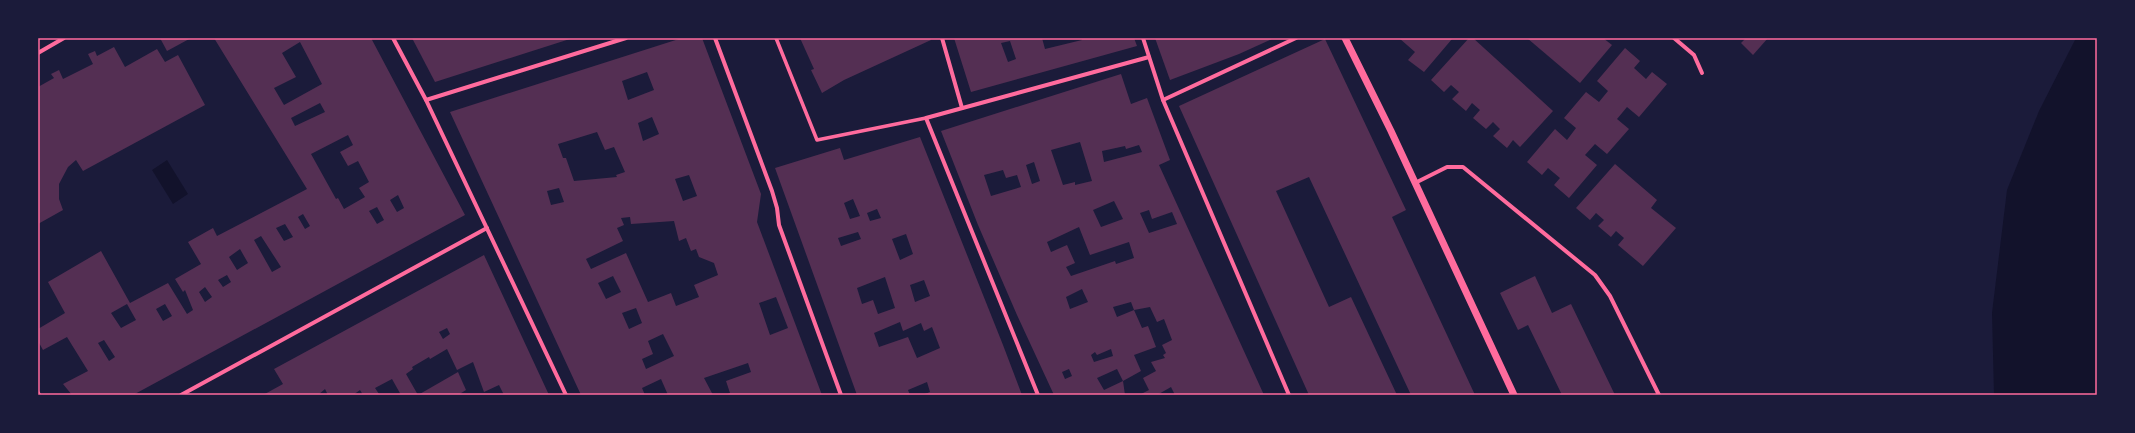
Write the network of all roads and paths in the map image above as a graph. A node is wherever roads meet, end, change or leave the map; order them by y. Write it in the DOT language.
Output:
graph roads {
  1 [pos="64,38"];
  2 [pos="393,38"];
  3 [pos="626,38"];
  4 [pos="715,38"];
  5 [pos="776,38"];
  6 [pos="942,38"];
  7 [pos="1143,38"];
  8 [pos="1296,38"];
  9 [pos="1345,38"];
  10 [pos="1674,38"];
  11 [pos="38,53"];
  12 [pos="1149,57"];
  13 [pos="1702,73"];
  14 [pos="426,100"];
  15 [pos="1163,100"];
  16 [pos="962,108"];
  17 [pos="926,118"];
  18 [pos="1415,183"];
  19 [pos="487,228"];
  20 [pos="180,395"];
  21 [pos="566,395"];
  22 [pos="841,395"];
  23 [pos="1038,395"];
  24 [pos="1289,395"];
  25 [pos="1514,395"];
  26 [pos="1659,395"];
  1 -- 11 [label="street"];
  2 -- 14 [label="street"];
  3 -- 14 [label="street"];
  4 -- 22 [label="street"];
  5 -- 17 [label="street"];
  6 -- 16 [label="street"];
  7 -- 12 [label="street"];
  8 -- 15 [label="street"];
  9 -- 18 [label="street"];
  10 -- 13 [label="street"];
  12 -- 15 [label="street"];
  12 -- 16 [label="street"];
  14 -- 19 [label="street"];
  15 -- 24 [label="street"];
  16 -- 17 [label="street"];
  17 -- 23 [label="street"];
  18 -- 25 [label="street"];
  18 -- 26 [label="street"];
  19 -- 20 [label="street"];
  19 -- 21 [label="street"];
}
